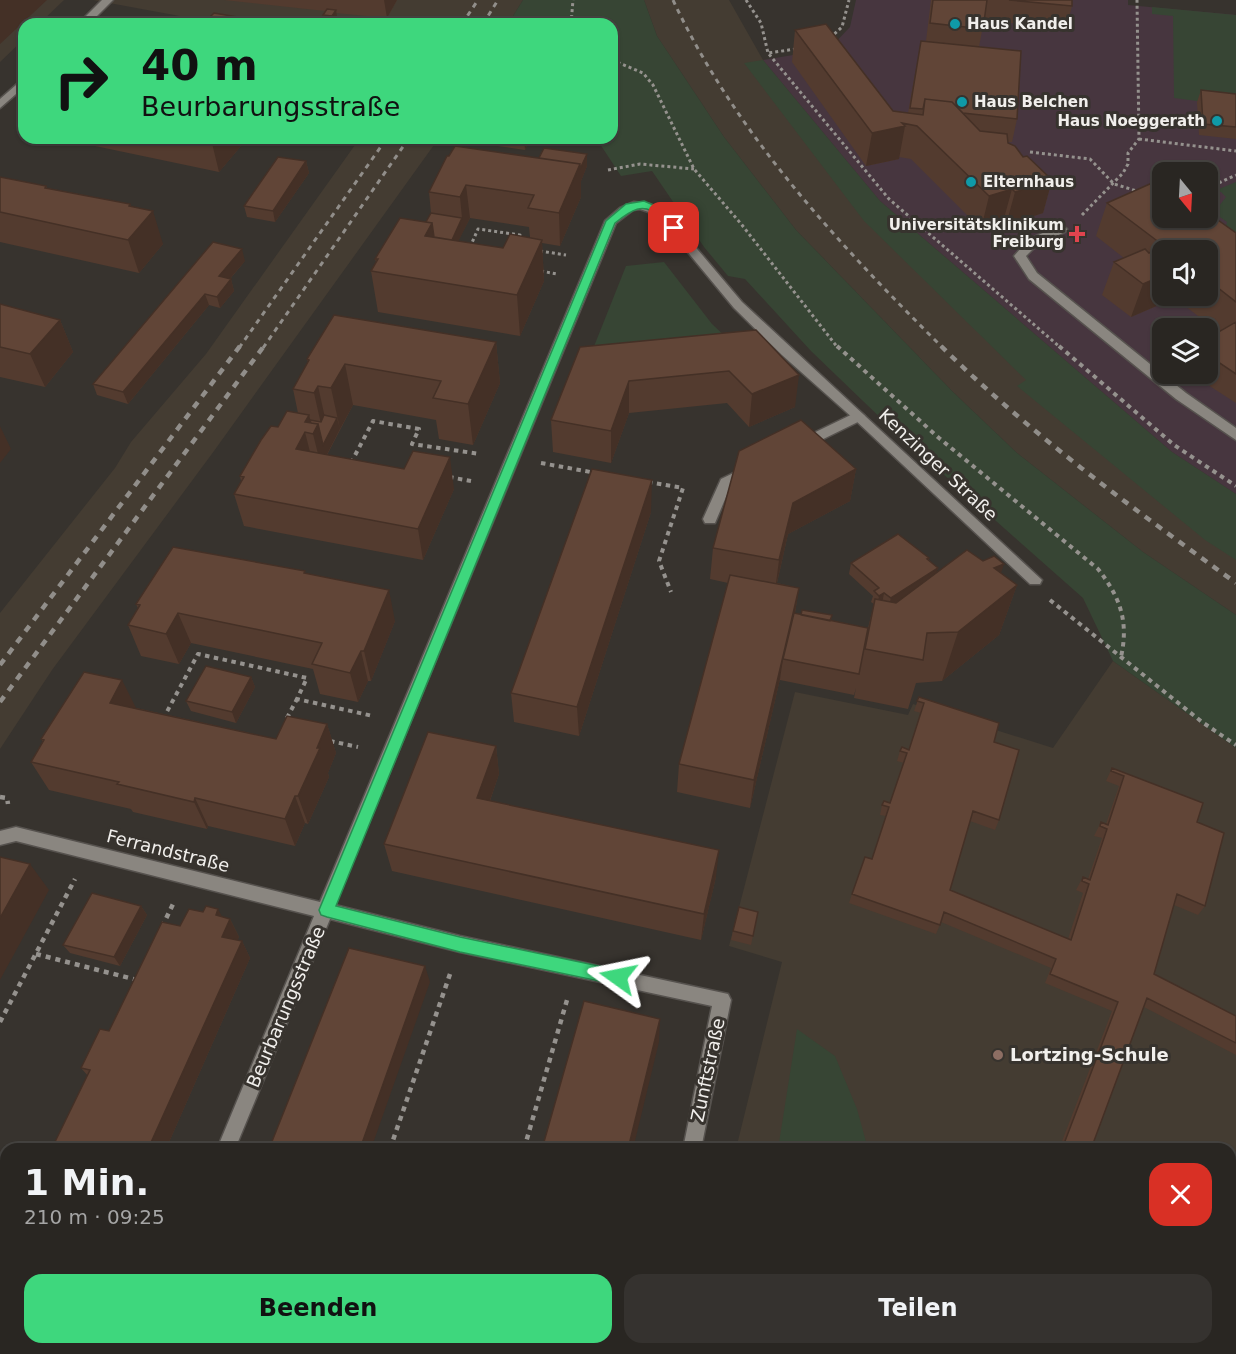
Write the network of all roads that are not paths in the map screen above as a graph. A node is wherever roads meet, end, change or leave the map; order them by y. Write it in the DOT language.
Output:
graph roads {
  1 [pos="108,0"];
  2 [pos="89,18"];
  3 [pos="18,87"];
  4 [pos="0,105"];
  5 [pos="629,206"];
  6 [pos="1061,229"];
  7 [pos="859,416"];
  8 [pos="1236,435"];
  9 [pos="788,452"];
  10 [pos="757,467"];
  11 [pos="711,519"];
  12 [pos="1035,580"];
  13 [pos="0,838"];
  14 [pos="327,910"];
  15 [pos="229,1143"];
  16 [pos="693,1143"];
  1 -- 2 [label="street"];
  3 -- 4 [label="street"];
  5 -- 7 [label="street, Kenzinger Straße"];
  5 -- 14 [label="street, Beurbarungsstraße"];
  6 -- 8 [label="street"];
  7 -- 9 [label="street"];
  7 -- 12 [label="street, Kenzinger Straße"];
  10 -- 11 [label="street"];
  13 -- 14 [label="street, Ferrandstraße"];
  14 -- 15 [label="street, Beurbarungsstraße"];
  14 -- 16 [label="street, Zunftstraße"];
}
